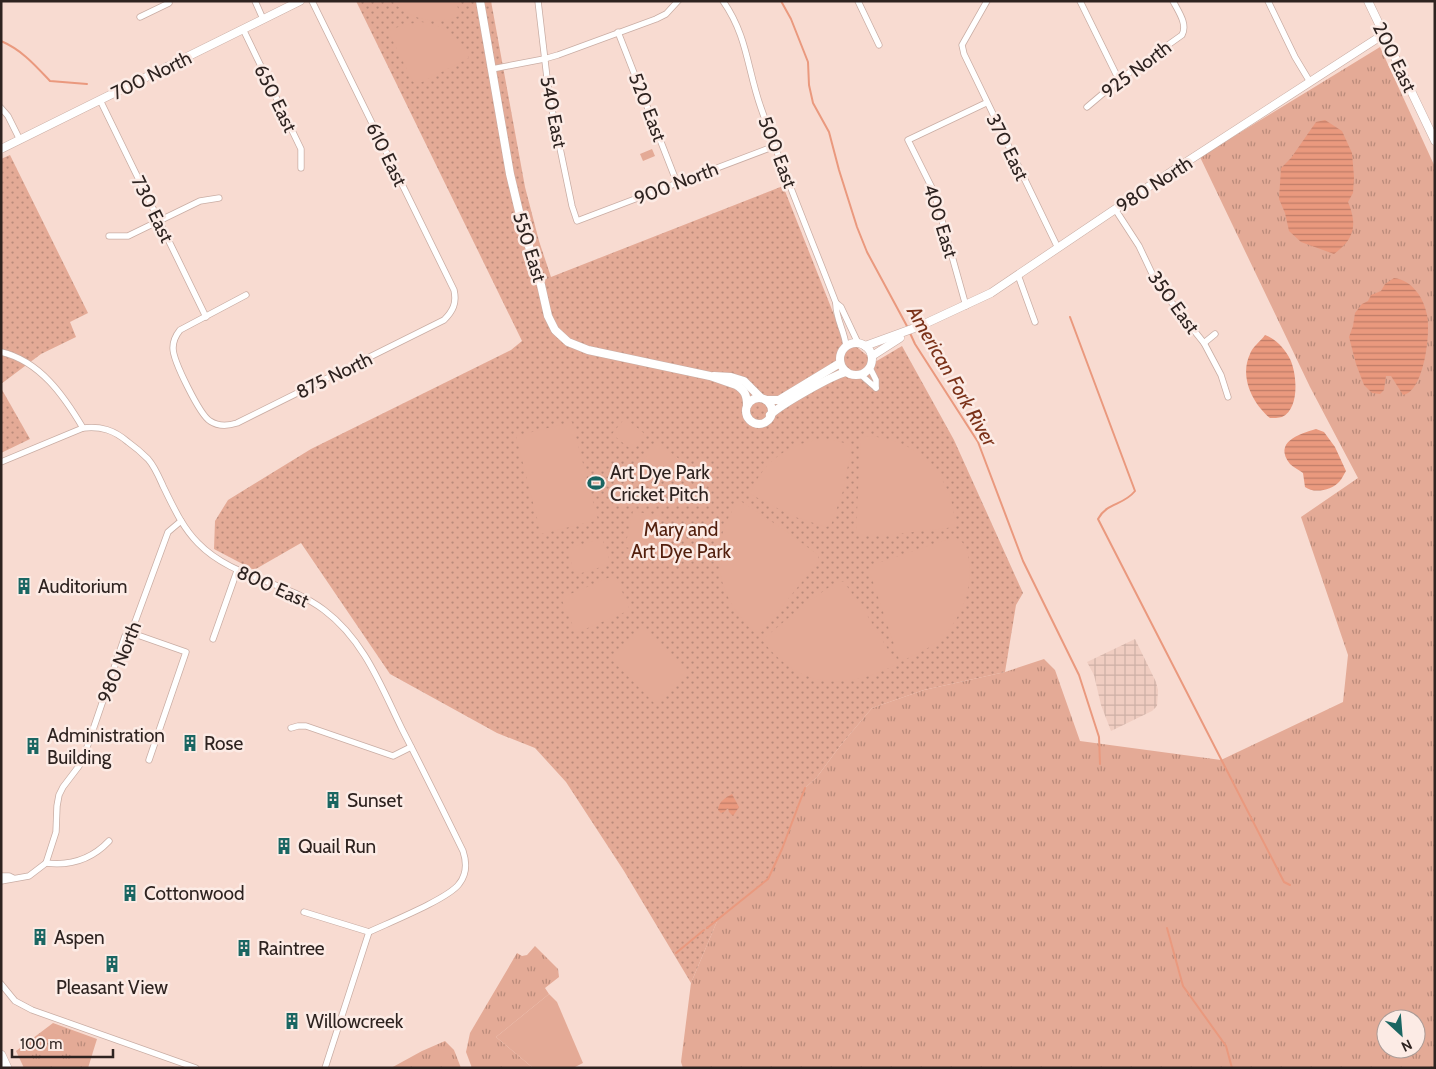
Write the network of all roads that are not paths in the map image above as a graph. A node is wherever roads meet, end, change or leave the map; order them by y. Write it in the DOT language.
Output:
graph roads {
  1 [pos="255,1"];
  2 [pos="300,1"];
  3 [pos="312,1"];
  4 [pos="480,1"];
  5 [pos="538,1"];
  6 [pos="678,1"];
  7 [pos="723,1"];
  8 [pos="858,1"];
  9 [pos="1080,1"];
  10 [pos="1173,1"];
  11 [pos="1268,1"];
  12 [pos="1368,1"];
  13 [pos="169,2"];
  14 [pos="986,2"];
  15 [pos="140,17"];
  16 [pos="264,19"];
  17 [pos="243,29"];
  18 [pos="618,32"];
  19 [pos="1384,34"];
  20 [pos="879,45"];
  21 [pos="544,59"];
  22 [pos="492,69"];
  23 [pos="1119,80"];
  24 [pos="1310,82"];
  25 [pos="100,100"];
  26 [pos="986,103"];
  27 [pos="1087,107"];
  28 [pos="1,108"];
  29 [pos="20,140"];
  30 [pos="1435,141"];
  31 [pos="775,146"];
  32 [pos="1,149"];
  33 [pos="301,168"];
  34 [pos="677,183"];
  35 [pos="219,198"];
  36 [pos="1115,209"];
  37 [pos="577,220"];
  38 [pos="159,221"];
  39 [pos="109,236"];
  40 [pos="1058,248"];
  41 [pos="1018,275"];
  42 [pos="246,295"];
  43 [pos="836,303"];
  44 [pos="966,306"];
  45 [pos="454,308"];
  46 [pos="206,317"];
  47 [pos="1035,322"];
  48 [pos="1215,334"];
  49 [pos="898,336"];
  50 [pos="1204,343"];
  51 [pos="862,344"];
  52 [pos="846,346"];
  53 [pos="1,352"];
  54 [pos="872,356"];
  55 [pos="840,363"];
  56 [pos="870,368"];
  57 [pos="846,372"];
  58 [pos="861,375"];
  59 [pos="710,376"];
  60 [pos="1228,397"];
  61 [pos="763,399"];
  62 [pos="747,406"];
  63 [pos="770,415"];
  64 [pos="83,428"];
  65 [pos="1,462"];
  66 [pos="181,520"];
  67 [pos="237,571"];
  68 [pos="129,632"];
  69 [pos="213,639"];
  70 [pos="291,728"];
  71 [pos="411,747"];
  72 [pos="149,760"];
  73 [pos="109,841"];
  74 [pos="46,863"];
  75 [pos="1,876"];
  76 [pos="13,878"];
  77 [pos="1,882"];
  78 [pos="304,912"];
  79 [pos="369,932"];
  80 [pos="1,984"];
  81 [pos="1,1056"];
  82 [pos="7,1068"];
  83 [pos="196,1068"];
  84 [pos="325,1068"];
  1 -- 16 [label="street"];
  2 -- 16 [label="street, 700 North"];
  3 -- 45 [label="street, 610 East"];
  4 -- 22 [label="street, 550 East"];
  5 -- 21 [label="street, 540 East"];
  6 -- 18 [label="street"];
  7 -- 31 [label="street, 500 East"];
  8 -- 20 [label="street"];
  9 -- 23 [label="street"];
  10 -- 23 [label="street, 925 North"];
  11 -- 24 [label="street"];
  12 -- 19 [label="street, 200 East"];
  13 -- 15 [label="street"];
  14 -- 26 [label="street, 370 East"];
  16 -- 17 [label="street, 700 North"];
  17 -- 25 [label="street, 700 North"];
  17 -- 33 [label="street, 650 East"];
  18 -- 21 [label="street"];
  18 -- 34 [label="street, 520 East"];
  19 -- 24 [label="street, 980 North"];
  19 -- 30 [label="street, 200 East"];
  21 -- 22 [label="street"];
  21 -- 37 [label="street, 540 East"];
  22 -- 59 [label="street, 550 East"];
  23 -- 27 [label="street, 925 North"];
  24 -- 36 [label="street, 980 North"];
  25 -- 29 [label="street, 700 North"];
  25 -- 38 [label="street, 730 East"];
  26 -- 40 [label="street, 370 East"];
  26 -- 44 [label="street, 400 East"];
  28 -- 29 [label="street"];
  29 -- 32 [label="street, 700 North"];
  31 -- 34 [label="street, 900 North"];
  31 -- 43 [label="street, 500 East"];
  34 -- 37 [label="street, 900 North"];
  35 -- 38 [label="street"];
  36 -- 40 [label="street, 980 North"];
  36 -- 50 [label="street, 350 East"];
  38 -- 39 [label="street"];
  38 -- 46 [label="street, 730 East"];
  40 -- 41 [label="street, 980 North"];
  41 -- 44 [label="street, 980 North"];
  41 -- 47 [label="street"];
  42 -- 46 [label="street"];
  43 -- 51 [label="street, 500 East"];
  43 -- 52 [label="street, 500 East"];
  44 -- 49 [label="street, 980 North"];
  45 -- 46 [label="street, 875 North"];
  48 -- 50 [label="street"];
  49 -- 51 [label="street, 980 North"];
  49 -- 54 [label="street, 980 North"];
  50 -- 60 [label="street, 350 East"];
  51 -- 52 [label="street"];
  51 -- 54 [label="street"];
  52 -- 55 [label="street"];
  53 -- 64 [label="street"];
  54 -- 56 [label="street"];
  55 -- 57 [label="street"];
  55 -- 61 [label="street"];
  56 -- 58 [label="street"];
  56 -- 58 [label="street"];
  57 -- 58 [label="street"];
  57 -- 63 [label="street"];
  59 -- 61 [label="street, 550 East"];
  59 -- 62 [label="street, 550 East"];
  61 -- 62 [label="street"];
  61 -- 63 [label="street"];
  62 -- 63 [label="street"];
  64 -- 65 [label="street"];
  64 -- 66 [label="street, 800 East"];
  66 -- 67 [label="street, 800 East"];
  66 -- 68 [label="street, 980 North"];
  67 -- 69 [label="street"];
  67 -- 71 [label="street, 800 East"];
  68 -- 72 [label="street"];
  68 -- 74 [label="street, 980 North"];
  70 -- 71 [label="street"];
  71 -- 79 [label="street, 800 East"];
  73 -- 74 [label="street"];
  74 -- 76 [label="street"];
  75 -- 76 [label="street"];
  76 -- 77 [label="street"];
  78 -- 79 [label="street"];
  79 -- 84 [label="street"];
  80 -- 83 [label="street"];
  81 -- 82 [label="main road"];
}
